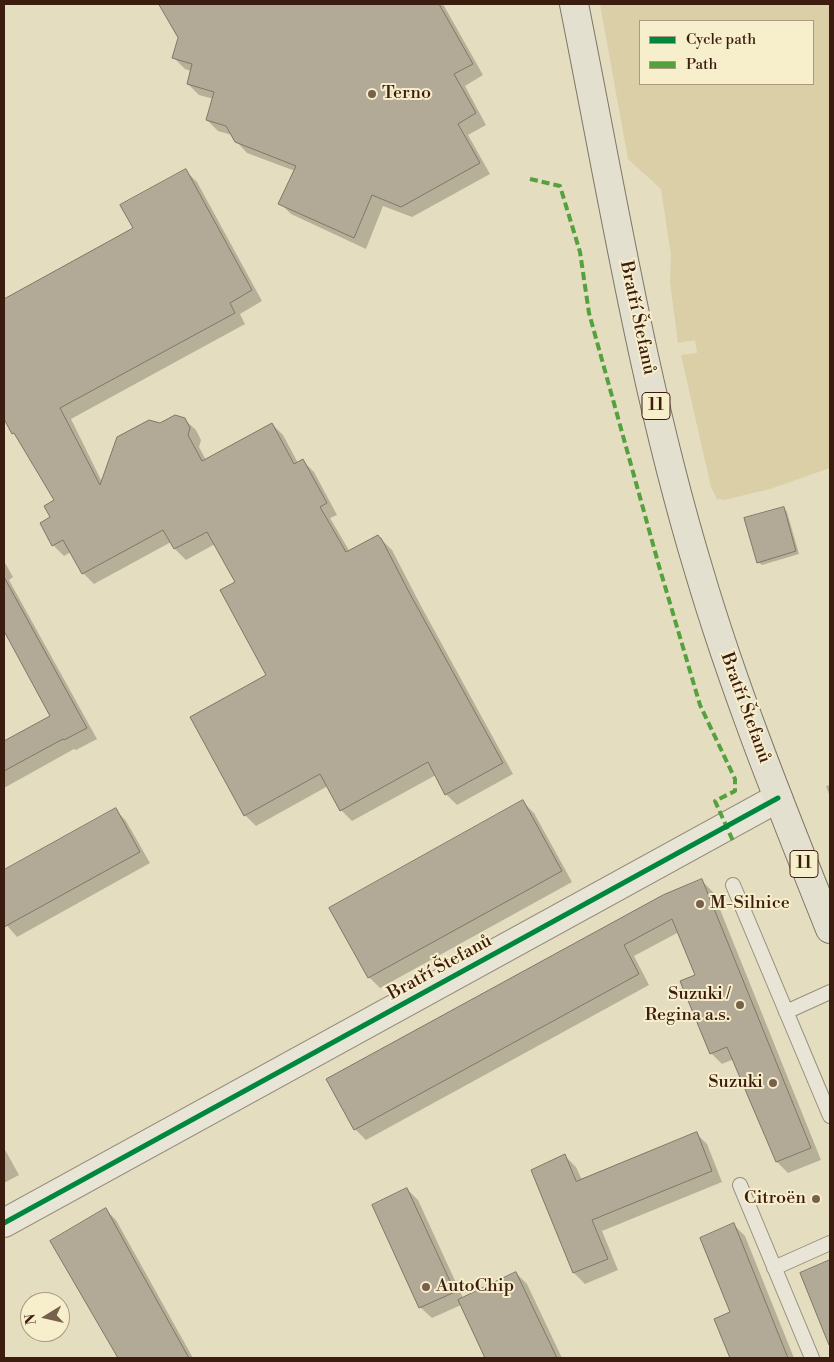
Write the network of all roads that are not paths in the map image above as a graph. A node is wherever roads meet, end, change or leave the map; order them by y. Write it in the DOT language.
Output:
graph roads {
  1 [pos="574,4"];
  2 [pos="778,798"];
  3 [pos="733,885"];
  4 [pos="830,930"];
  5 [pos="830,992"];
  6 [pos="786,1012"];
  7 [pos="830,1116"];
  8 [pos="740,1185"];
  9 [pos="4,1223"];
  10 [pos="830,1243"];
  11 [pos="774,1268"];
  12 [pos="812,1358"];
  1 -- 2 [label="main road, Bratří Štefanů / 11"];
  2 -- 4 [label="main road, Bratří Štefanů / 11"];
  2 -- 9 [label="street, Bratří Štefanů"];
  3 -- 6 [label="lane"];
  5 -- 6 [label="lane"];
  6 -- 7 [label="lane"];
  8 -- 11 [label="lane"];
  10 -- 11 [label="lane"];
  11 -- 12 [label="lane"];
}
